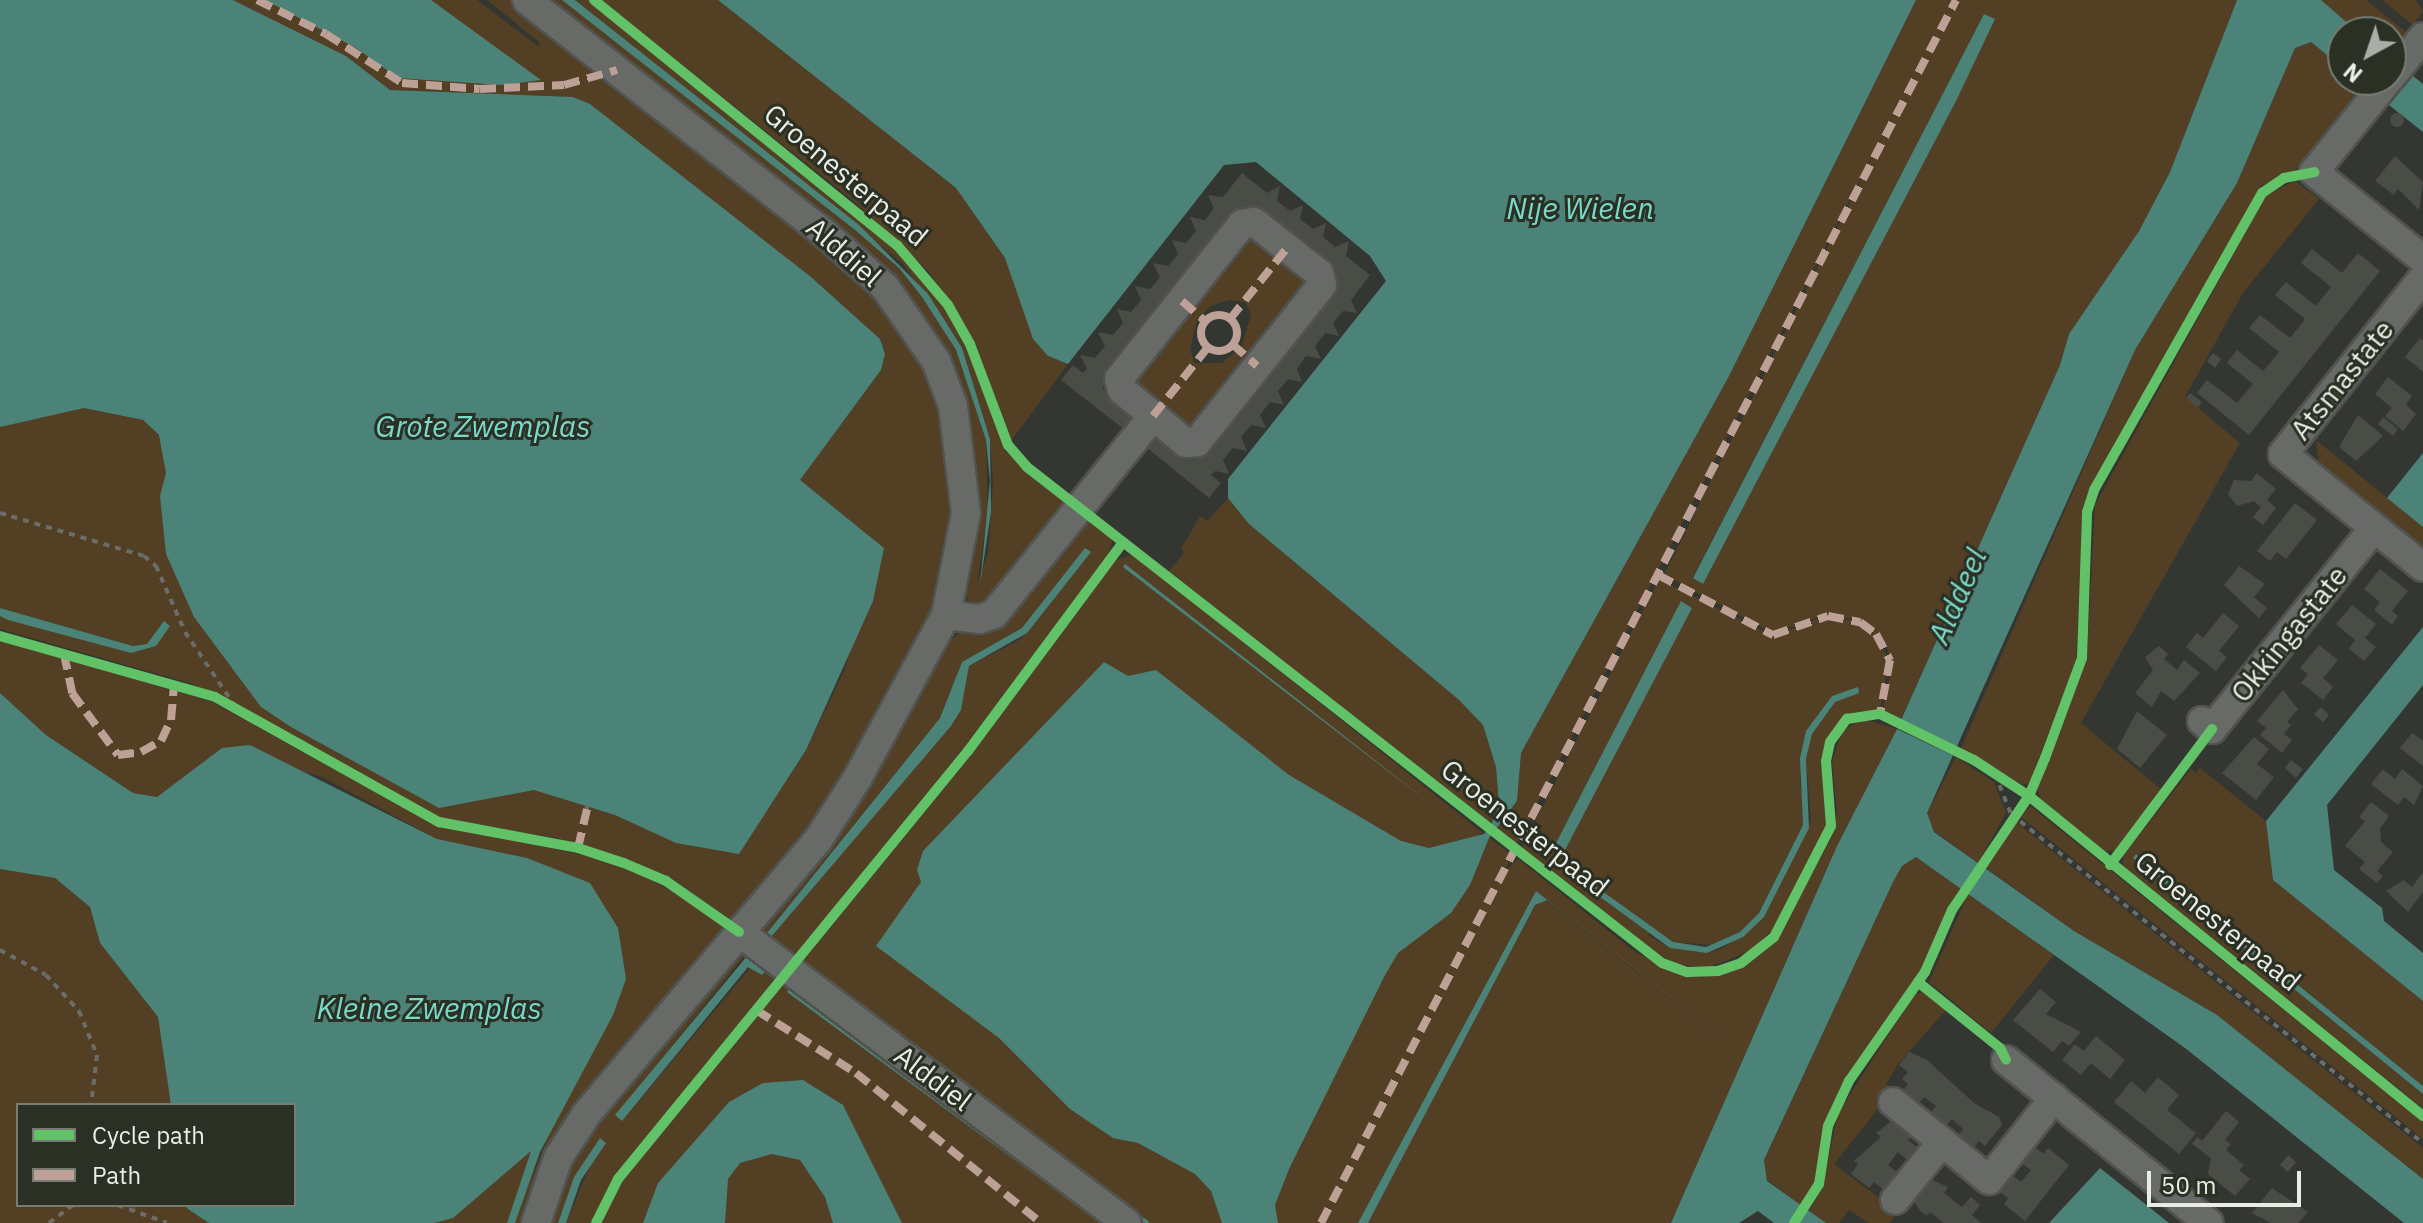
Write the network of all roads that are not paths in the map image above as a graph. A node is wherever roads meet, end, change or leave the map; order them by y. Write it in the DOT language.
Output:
graph roads {
  1 [pos="527,0"];
  2 [pos="2423,37"];
  3 [pos="2407,57"];
  4 [pos="2375,96"];
  5 [pos="2423,259"];
  6 [pos="2423,278"];
  7 [pos="1153,416"];
  8 [pos="2374,528"];
  9 [pos="2423,567"];
  10 [pos="946,615"];
  11 [pos="2202,721"];
  12 [pos="739,932"];
  13 [pos="2006,1060"];
  14 [pos="2054,1098"];
  15 [pos="1893,1102"];
  16 [pos="1942,1142"];
  17 [pos="1895,1200"];
  18 [pos="536,1223"];
  19 [pos="1127,1223"];
  20 [pos="2209,1223"];
  1 -- 10 [label="street, Alddiel"];
  2 -- 3 [label="street"];
  4 -- 5 [label="street"];
  6 -- 8 [label="street, Atsmastate"];
  7 -- 7 [label="street"];
  7 -- 10 [label="street"];
  8 -- 9 [label="street, Atsmastate"];
  8 -- 11 [label="street, Okkingastate"];
  10 -- 12 [label="street, Alddiel"];
  12 -- 18 [label="street, Alddiel"];
  12 -- 19 [label="street, Alddiel"];
  13 -- 14 [label="street"];
  14 -- 16 [label="street"];
  14 -- 20 [label="street"];
  15 -- 16 [label="street"];
  16 -- 17 [label="street"];
}
